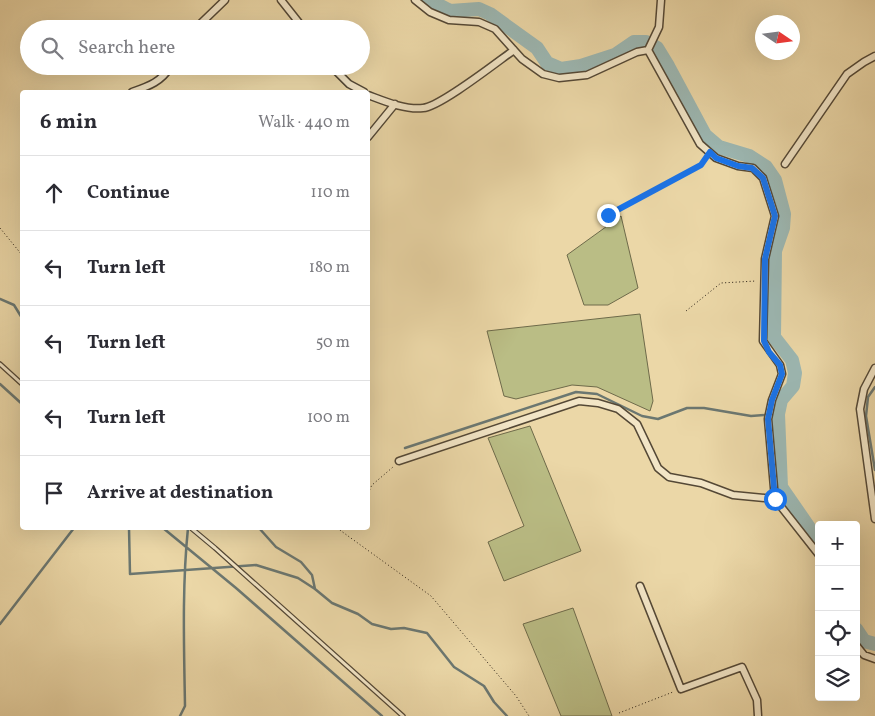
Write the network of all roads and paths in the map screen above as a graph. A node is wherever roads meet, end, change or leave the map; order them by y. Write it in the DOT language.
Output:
graph roads {
  1 [pos="225,0"];
  2 [pos="282,0"];
  3 [pos="415,0"];
  4 [pos="661,0"];
  5 [pos="205,20"];
  6 [pos="297,20"];
  7 [pos="648,49"];
  8 [pos="514,50"];
  9 [pos="875,56"];
  10 [pos="166,75"];
  11 [pos="340,75"];
  12 [pos="138,90"];
  13 [pos="360,90"];
  14 [pos="370,96"];
  15 [pos="395,104"];
  16 [pos="370,135"];
  17 [pos="710,152"];
  18 [pos="785,164"];
  19 [pos="608,215"];
  20 [pos="0,228"];
  21 [pos="20,253"];
  22 [pos="764,280"];
  23 [pos="686,311"];
  24 [pos="0,364"];
  25 [pos="875,368"];
  26 [pos="20,382"];
  27 [pos="399,461"];
  28 [pos="370,489"];
  29 [pos="775,499"];
  30 [pos="875,519"];
  31 [pos="194,530"];
  32 [pos="340,530"];
  33 [pos="815,550"];
  34 [pos="640,586"];
  35 [pos="860,650"];
  36 [pos="875,659"];
  37 [pos="681,689"];
  38 [pos="619,713"];
  39 [pos="403,716"];
  40 [pos="529,716"];
  41 [pos="758,716"];
  1 -- 5 [label="street"];
  2 -- 6 [label="street"];
  3 -- 8 [label="street"];
  4 -- 7 [label="street"];
  7 -- 8 [label="street"];
  7 -- 17 [label="street"];
  8 -- 15 [label="street"];
  9 -- 18 [label="street"];
  10 -- 12 [label="street"];
  11 -- 13 [label="street"];
  14 -- 15 [label="street"];
  15 -- 16 [label="street"];
  17 -- 19 [label="path"];
  17 -- 22 [label="street"];
  20 -- 21 [label="path"];
  22 -- 23 [label="path"];
  22 -- 29 [label="street"];
  24 -- 26 [label="lane"];
  25 -- 30 [label="street"];
  27 -- 28 [label="path"];
  27 -- 29 [label="street"];
  29 -- 33 [label="street"];
  31 -- 39 [label="lane"];
  32 -- 40 [label="path"];
  34 -- 37 [label="street"];
  35 -- 36 [label="street"];
  37 -- 38 [label="path"];
  37 -- 41 [label="street"];
}
